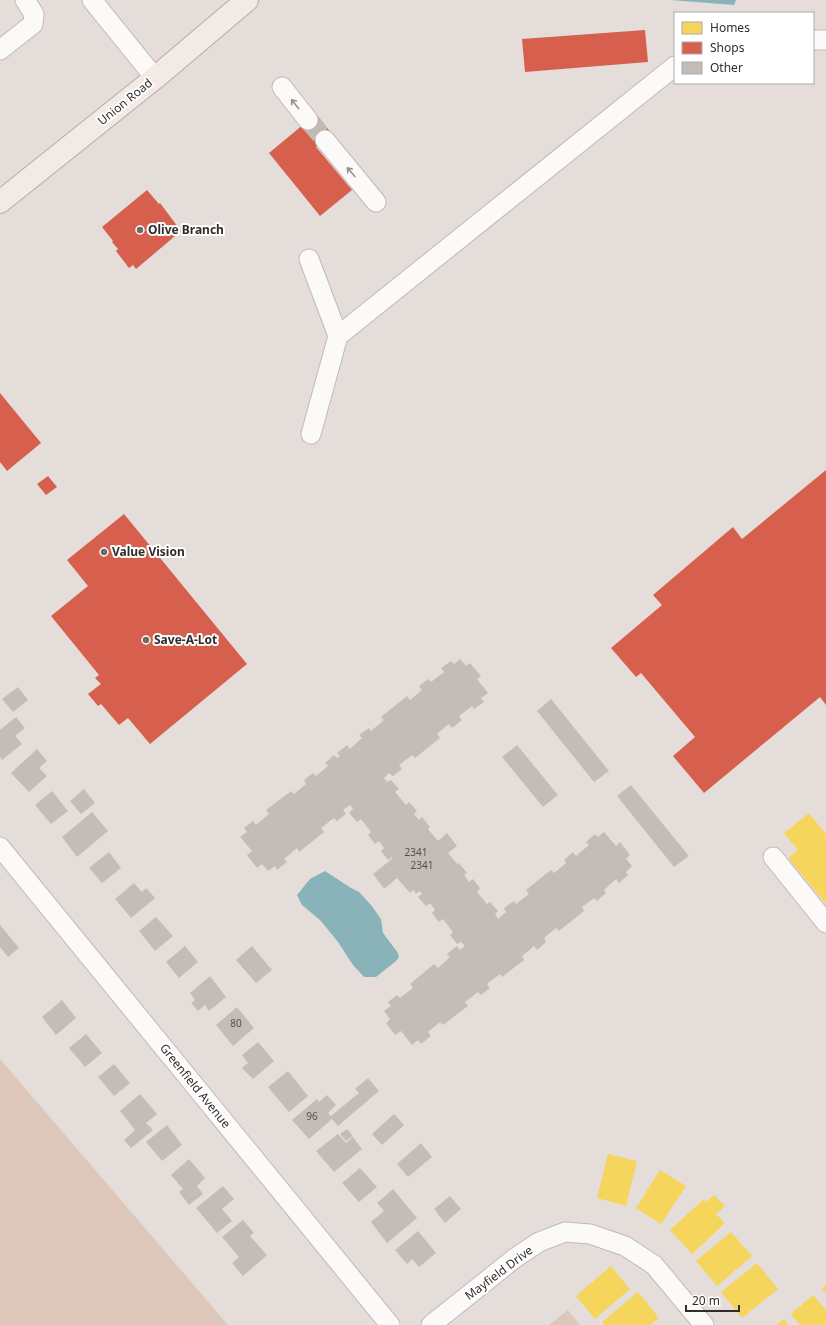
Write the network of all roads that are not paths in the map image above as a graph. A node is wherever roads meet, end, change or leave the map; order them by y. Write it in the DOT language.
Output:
graph roads {
  1 [pos="25,0"];
  2 [pos="92,0"];
  3 [pos="247,0"];
  4 [pos="814,40"];
  5 [pos="826,40"];
  6 [pos="0,50"];
  7 [pos="674,67"];
  8 [pos="155,78"];
  9 [pos="282,87"];
  10 [pos="308,120"];
  11 [pos="325,140"];
  12 [pos="2,195"];
  13 [pos="376,202"];
  14 [pos="309,259"];
  15 [pos="338,336"];
  16 [pos="311,434"];
  17 [pos="0,847"];
  18 [pos="773,857"];
  19 [pos="826,923"];
  20 [pos="390,1325"];
  21 [pos="431,1325"];
  22 [pos="704,1325"];
  1 -- 6 [label="street"];
  2 -- 8 [label="street"];
  3 -- 8 [label="main road, Union Road"];
  4 -- 5 [label="street"];
  7 -- 15 [label="street"];
  8 -- 12 [label="main road, Union Road"];
  10 -- 9 [label="street, one-way"];
  13 -- 11 [label="street, one-way"];
  14 -- 15 [label="street"];
  15 -- 16 [label="street"];
  17 -- 20 [label="street, Greenfield Avenue"];
  18 -- 19 [label="street"];
  21 -- 22 [label="street, Mayfield Drive"];
}
